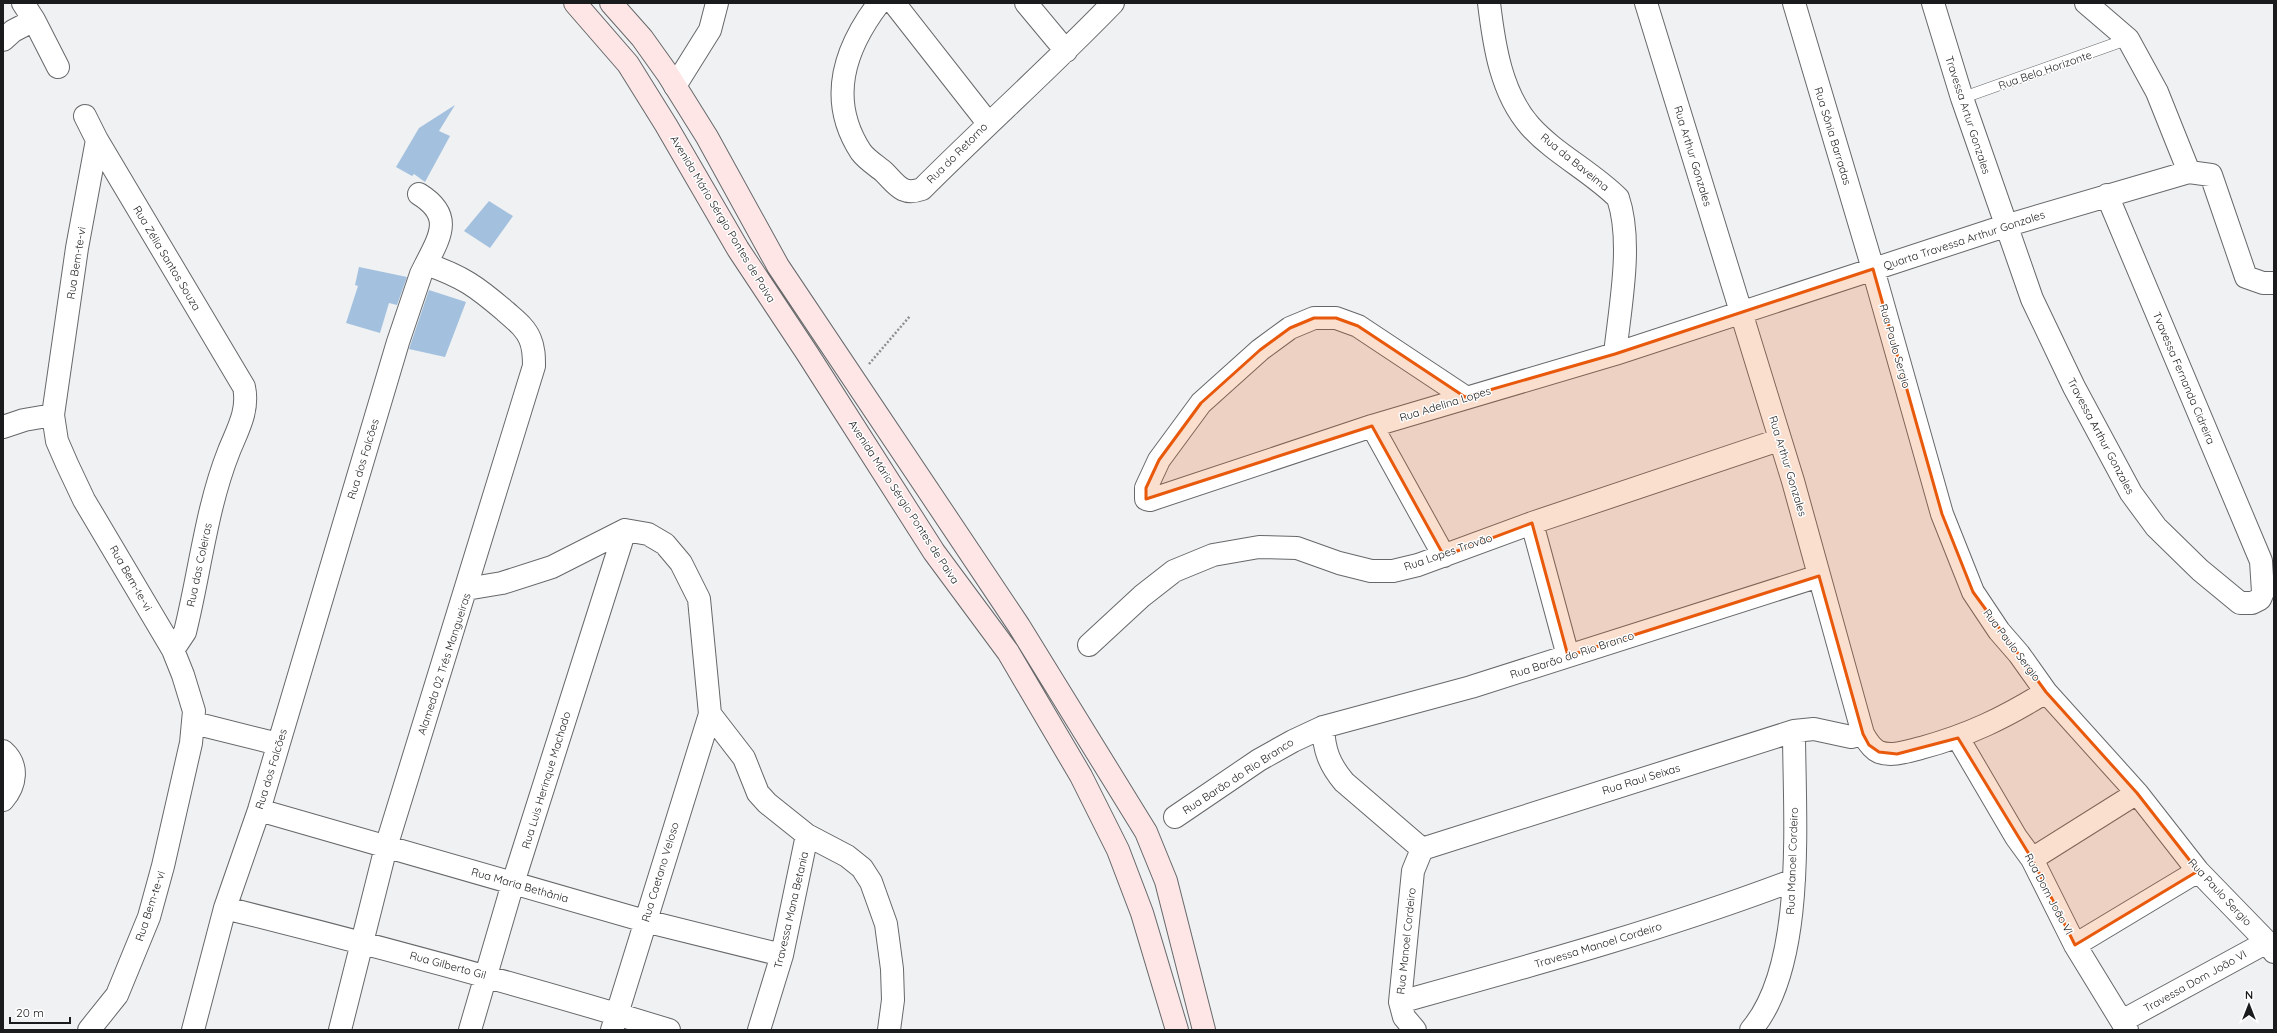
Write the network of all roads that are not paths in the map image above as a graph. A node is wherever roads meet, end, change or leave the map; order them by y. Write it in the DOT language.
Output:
graph roads {
  1 [pos="574,3"];
  2 [pos="611,3"];
  3 [pos="717,3"];
  4 [pos="879,3"];
  5 [pos="894,3"];
  6 [pos="1026,3"];
  7 [pos="1113,3"];
  8 [pos="1489,3"];
  9 [pos="1646,3"];
  10 [pos="1794,3"];
  11 [pos="1933,3"];
  12 [pos="2086,3"];
  13 [pos="29,11"];
  14 [pos="2128,39"];
  15 [pos="3,40"];
  16 [pos="1066,51"];
  17 [pos="58,67"];
  18 [pos="675,86"];
  19 [pos="1962,98"];
  20 [pos="85,116"];
  21 [pos="988,123"];
  22 [pos="97,140"];
  23 [pos="2190,172"];
  24 [pos="419,194"];
  25 [pos="2108,195"];
  26 [pos="2005,226"];
  27 [pos="426,264"];
  28 [pos="1873,269"];
  29 [pos="2274,283"];
  30 [pos="1740,312"];
  31 [pos="1615,354"];
  32 [pos="1465,397"];
  33 [pos="3,412"];
  34 [pos="53,415"];
  35 [pos="24,420"];
  36 [pos="1372,426"];
  37 [pos="3,427"];
  38 [pos="1779,440"];
  39 [pos="219,477"];
  40 [pos="1532,523"];
  41 [pos="624,530"];
  42 [pos="1444,556"];
  43 [pos="2261,561"];
  44 [pos="1820,576"];
  45 [pos="466,589"];
  46 [pos="2267,599"];
  47 [pos="1090,646"];
  48 [pos="173,650"];
  49 [pos="1568,656"];
  50 [pos="2046,692"];
  51 [pos="710,714"];
  52 [pos="194,723"];
  53 [pos="1323,727"];
  54 [pos="1794,731"];
  55 [pos="1863,734"];
  56 [pos="1958,738"];
  57 [pos="278,744"];
  58 [pos="3,751"];
  59 [pos="2137,793"];
  60 [pos="3,800"];
  61 [pos="259,810"];
  62 [pos="1175,817"];
  63 [pos="807,835"];
  64 [pos="386,847"];
  65 [pos="1422,849"];
  66 [pos="2032,859"];
  67 [pos="2198,871"];
  68 [pos="1794,880"];
  69 [pos="513,883"];
  70 [pos="225,908"];
  71 [pos="645,921"];
  72 [pos="362,942"];
  73 [pos="2075,945"];
  74 [pos="2271,947"];
  75 [pos="782,955"];
  76 [pos="486,976"];
  77 [pos="1400,1002"];
  78 [pos="614,1022"];
  79 [pos="2125,1026"];
  80 [pos="89,1030"];
  81 [pos="193,1030"];
  82 [pos="340,1030"];
  83 [pos="470,1030"];
  84 [pos="669,1030"];
  85 [pos="758,1030"];
  86 [pos="889,1030"];
  87 [pos="1177,1030"];
  88 [pos="1204,1030"];
  89 [pos="1414,1030"];
  90 [pos="1751,1030"];
  1 -- 87 [label="main road, Avenida Mário Sérgio Pontes de Paiva"];
  2 -- 18 [label="main road"];
  3 -- 18 [label="street"];
  4 -- 21 [label="street, Rua do Retorno"];
  5 -- 21 [label="street"];
  6 -- 16 [label="street"];
  7 -- 16 [label="street, Rua do Retorno"];
  8 -- 31 [label="street, Rua da Baveima"];
  9 -- 30 [label="street, Rua Arthur Gonzales"];
  10 -- 28 [label="street, Rua Sônia Barradas"];
  11 -- 19 [label="street, Travessa Artur Gonzales"];
  12 -- 14 [label="street"];
  13 -- 15 [label="street"];
  13 -- 17 [label="street"];
  14 -- 19 [label="lane, Rua Belo Horizonte"];
  14 -- 23 [label="street"];
  16 -- 21 [label="street, Rua do Retorno"];
  18 -- 88 [label="main road"];
  19 -- 26 [label="street, Travessa Artur Gonzales"];
  20 -- 22 [label="street"];
  22 -- 34 [label="street, Rua Bem-te-vi"];
  22 -- 39 [label="street, Rua Zélia Santos Souza"];
  23 -- 25 [label="street, Quarta Travessa Arthur Gonzales"];
  23 -- 29 [label="street"];
  24 -- 27 [label="street, Rua dos Falcões"];
  25 -- 26 [label="street, Quarta Travessa Arthur Gonzales"];
  25 -- 43 [label="street, Tvavessa Fernanda Cidreira"];
  26 -- 28 [label="street, Quarta Travessa Arthur Gonzales"];
  26 -- 46 [label="street, Travessa Arthur Gonzales"];
  27 -- 45 [label="street"];
  27 -- 57 [label="street, Rua dos Falcões"];
  28 -- 30 [label="street, Quarta Travessa Arthur Gonzales"];
  28 -- 50 [label="street, Rua Paulo Sergio"];
  30 -- 31 [label="street, Rua Adelina Lopes"];
  30 -- 38 [label="street, Rua Arthur Gonzales"];
  31 -- 32 [label="street, Rua Adelina Lopes"];
  32 -- 36 [label="street, Rua Adelina Lopes"];
  32 -- 36 [label="street, Rua Adelina Lopes"];
  33 -- 35 [label="street"];
  34 -- 35 [label="street"];
  34 -- 48 [label="street, Rua Bem-te-vi"];
  35 -- 37 [label="street"];
  36 -- 42 [label="street"];
  38 -- 40 [label="street, Rua Lopes Trovão"];
  38 -- 44 [label="street, Rua Arthur Gonzales"];
  39 -- 48 [label="street, Rua das Coleiras"];
  40 -- 42 [label="street, Rua Lopes Trovão"];
  40 -- 49 [label="street"];
  41 -- 45 [label="street, Alameda 02 Três Mangueiras"];
  41 -- 51 [label="street"];
  41 -- 69 [label="street, Rua Luis Herinque Machado"];
  42 -- 47 [label="street, Rua Lopes Trovão"];
  43 -- 46 [label="street, Travessa Arthur Gonzales"];
  44 -- 49 [label="street, Rua Barão do Rio Branco"];
  44 -- 55 [label="street, Rua Arthur Gonzales"];
  45 -- 64 [label="street, Alameda 02 Três Mangueiras"];
  48 -- 52 [label="street, Rua Bem-te-vi"];
  49 -- 53 [label="street, Rua Barão do Rio Branco"];
  50 -- 56 [label="street, Rua Arthur Gonzales"];
  50 -- 59 [label="street, Rua Paulo Sergio"];
  51 -- 63 [label="street"];
  51 -- 71 [label="street, Rua Caetano Veloso"];
  52 -- 57 [label="street"];
  52 -- 80 [label="street, Rua Bem-te-vi"];
  53 -- 62 [label="street, Rua Barão do Rio Branco"];
  53 -- 65 [label="street"];
  54 -- 55 [label="street, Rua Raul Seixas"];
  54 -- 65 [label="street, Rua Raul Seixas"];
  54 -- 68 [label="street, Rua Manoel Cordeiro"];
  55 -- 56 [label="street, Rua Arthur Gonzales"];
  56 -- 66 [label="street, Rua Dom João VI"];
  57 -- 61 [label="street, Rua dos Falcões"];
  58 -- 60 [label="street"];
  59 -- 66 [label="street"];
  59 -- 67 [label="street, Rua Paulo Sergio"];
  61 -- 64 [label="street, Rua Maria Bethânia"];
  61 -- 70 [label="street, Rua dos Falcões"];
  63 -- 75 [label="street, Travessa Mana Betania"];
  63 -- 86 [label="street"];
  64 -- 69 [label="street, Rua Maria Bethânia"];
  64 -- 72 [label="street, Alameda 02 Três Mangueiras"];
  65 -- 77 [label="street, Rua Manoel Cordeiro"];
  66 -- 73 [label="street, Rua Dom João VI"];
  67 -- 73 [label="street"];
  67 -- 74 [label="street, Rua Paulo Sergio"];
  68 -- 77 [label="street, Travessa Manoel Cordeiro"];
  68 -- 90 [label="street, Rua Manoel Cordeiro"];
  69 -- 71 [label="street, Rua Maria Bethânia"];
  69 -- 76 [label="street, Rua Luis Herinque Machado"];
  70 -- 72 [label="street, Rua Gilberto Gil"];
  70 -- 81 [label="street, Rua dos Falcões"];
  71 -- 75 [label="street, Rua Maria Bethânia"];
  71 -- 78 [label="street, Rua Caetano Veloso"];
  72 -- 76 [label="street, Rua Gilberto Gil"];
  72 -- 82 [label="street, Alameda 02 Três Mangueiras"];
  73 -- 79 [label="street, Rua Dom João VI"];
  74 -- 79 [label="street, Travessa Dom João VI"];
  75 -- 85 [label="street, Travessa Mana Betania"];
  76 -- 78 [label="street, Rua Gilberto Gil"];
  76 -- 83 [label="street, Rua Luis Herinque Machado"];
  77 -- 89 [label="street, Rua Manoel Cordeiro"];
  78 -- 84 [label="street, Rua Gilberto Gil"];
}
